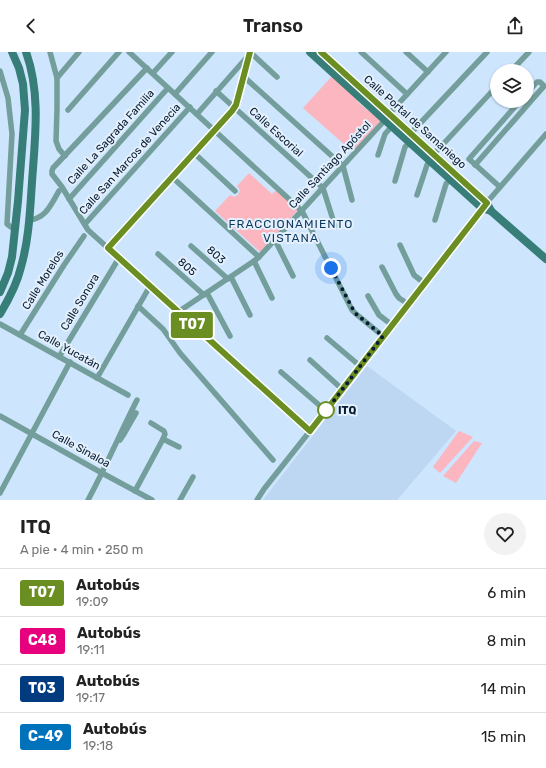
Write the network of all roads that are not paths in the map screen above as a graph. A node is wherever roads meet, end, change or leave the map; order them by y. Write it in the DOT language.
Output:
graph roads {
  1 [pos="12,52"];
  2 [pos="26,52"];
  3 [pos="50,52"];
  4 [pos="79,52"];
  5 [pos="119,52"];
  6 [pos="130,52"];
  7 [pos="172,52"];
  8 [pos="212,52"];
  9 [pos="310,52"];
  10 [pos="321,52"];
  11 [pos="360,52"];
  12 [pos="406,52"];
  13 [pos="446,52"];
  14 [pos="486,52"];
  15 [pos="529,52"];
  16 [pos="250,53"];
  17 [pos="518,64"];
  18 [pos="147,68"];
  19 [pos="0,71"];
  20 [pos="428,72"];
  21 [pos="153,74"];
  22 [pos="243,76"];
  23 [pos="278,77"];
  24 [pos="57,78"];
  25 [pos="534,85"];
  26 [pos="168,88"];
  27 [pos="216,91"];
  28 [pos="175,94"];
  29 [pos="407,94"];
  30 [pos="490,94"];
  31 [pos="534,98"];
  32 [pos="190,107"];
  33 [pos="235,108"];
  34 [pos="514,108"];
  35 [pos="525,108"];
  36 [pos="68,110"];
  37 [pos="197,114"];
  38 [pos="507,116"];
  39 [pos="387,117"];
  40 [pos="514,121"];
  41 [pos="392,126"];
  42 [pos="215,130"];
  43 [pos="411,133"];
  44 [pos="546,134"];
  45 [pos="410,142"];
  46 [pos="194,153"];
  47 [pos="378,155"];
  48 [pos="65,156"];
  49 [pos="432,157"];
  50 [pos="476,165"];
  51 [pos="343,166"];
  52 [pos="172,177"];
  53 [pos="450,179"];
  54 [pos="395,181"];
  55 [pos="500,187"];
  56 [pos="323,188"];
  57 [pos="59,191"];
  58 [pos="235,191"];
  59 [pos="417,195"];
  60 [pos="69,199"];
  61 [pos="352,200"];
  62 [pos="484,205"];
  63 [pos="302,211"];
  64 [pos="29,220"];
  65 [pos="435,220"];
  66 [pos="85,224"];
  67 [pos="334,226"];
  68 [pos="15,230"];
  69 [pos="84,236"];
  70 [pos="275,240"];
  71 [pos="191,246"];
  72 [pos="400,246"];
  73 [pos="108,248"];
  74 [pos="158,254"];
  75 [pos="259,257"];
  76 [pos="119,258"];
  77 [pos="546,259"];
  78 [pos="254,261"];
  79 [pos="382,267"];
  80 [pos="293,276"];
  81 [pos="230,278"];
  82 [pos="424,283"];
  83 [pos="150,286"];
  84 [pos="0,292"];
  85 [pos="205,294"];
  86 [pos="368,296"];
  87 [pos="272,298"];
  88 [pos="408,304"];
  89 [pos="138,306"];
  90 [pos="178,312"];
  91 [pos="0,314"];
  92 [pos="250,315"];
  93 [pos="0,324"];
  94 [pos="392,325"];
  95 [pos="20,335"];
  96 [pos="230,336"];
  97 [pos="383,336"];
  98 [pos="327,338"];
  99 [pos="59,357"];
  100 [pos="310,360"];
  101 [pos="70,362"];
  102 [pos="360,366"];
  103 [pos="281,372"];
  104 [pos="97,378"];
  105 [pos="342,389"];
  106 [pos="128,395"];
  107 [pos="137,400"];
  108 [pos="326,411"];
  109 [pos="136,412"];
  110 [pos="0,416"];
  111 [pos="151,423"];
  112 [pos="310,431"];
  113 [pos="32,434"];
  114 [pos="163,439"];
  115 [pos="117,443"];
  116 [pos="178,447"];
  117 [pos="273,460"];
  118 [pos="102,473"];
  119 [pos="193,477"];
  120 [pos="135,491"];
  121 [pos="0,493"];
  122 [pos="88,500"];
  123 [pos="152,500"];
  124 [pos="180,500"];
  125 [pos="257,500"];
  1 -- 68 [label="street"];
  2 -- 64 [label="street"];
  3 -- 24 [label="street"];
  4 -- 24 [label="street"];
  5 -- 36 [label="street"];
  6 -- 18 [label="street"];
  7 -- 21 [label="street"];
  8 -- 28 [label="street"];
  9 -- 39 [label="street, Calle Portal de Samaniego"];
  10 -- 39 [label="street, Calle Portal de Samaniego"];
  11 -- 29 [label="street"];
  12 -- 20 [label="street"];
  13 -- 20 [label="street, Calle Santiago Apóstol"];
  14 -- 43 [label="street"];
  15 -- 17 [label="street"];
  16 -- 22 [label="street"];
  16 -- 23 [label="street"];
  16 -- 27 [label="street, Calle San Marcos de Venecia"];
  18 -- 21 [label="street"];
  18 -- 48 [label="street"];
  19 -- 68 [label="street"];
  20 -- 29 [label="street, Calle Santiago Apóstol"];
  21 -- 26 [label="street"];
  22 -- 33 [label="street"];
  22 -- 51 [label="street"];
  24 -- 48 [label="street"];
  25 -- 31 [label="street"];
  26 -- 28 [label="street"];
  26 -- 60 [label="street, Calle La Sagrada Familia"];
  27 -- 33 [label="street, Calle Escorial"];
  27 -- 37 [label="street, Calle San Marcos de Venecia"];
  28 -- 32 [label="street"];
  29 -- 39 [label="street, Calle Santiago Apóstol"];
  30 -- 49 [label="street"];
  32 -- 37 [label="street"];
  32 -- 66 [label="street, Calle San Marcos de Venecia"];
  33 -- 42 [label="street"];
  33 -- 56 [label="street, Calle Escorial"];
  34 -- 38 [label="street"];
  35 -- 40 [label="street"];
  37 -- 42 [label="street"];
  38 -- 40 [label="street"];
  38 -- 50 [label="street"];
  39 -- 41 [label="street, Calle Portal de Samaniego"];
  39 -- 43 [label="street, Calle Portal de Samaniego"];
  39 -- 51 [label="street, Calle Santiago Apóstol"];
  40 -- 50 [label="street"];
  41 -- 45 [label="street, Calle Portal de Samaniego"];
  41 -- 47 [label="street"];
  42 -- 46 [label="street"];
  42 -- 63 [label="street"];
  43 -- 49 [label="street, Calle Portal de Samaniego"];
  44 -- 55 [label="street"];
  45 -- 49 [label="street, Calle Portal de Samaniego"];
  45 -- 54 [label="street"];
  46 -- 52 [label="street"];
  46 -- 58 [label="street"];
  48 -- 60 [label="street"];
  49 -- 53 [label="street, Calle Portal de Samaniego"];
  49 -- 59 [label="street"];
  49 -- 62 [label="street, Calle Portal de Samaniego"];
  50 -- 55 [label="street"];
  51 -- 56 [label="street, Calle Santiago Apóstol"];
  51 -- 61 [label="street"];
  52 -- 73 [label="street"];
  52 -- 75 [label="street"];
  53 -- 62 [label="street, Calle Portal de Samaniego"];
  53 -- 65 [label="street"];
  55 -- 62 [label="street"];
  56 -- 63 [label="street, Calle Santiago Apóstol"];
  56 -- 67 [label="street"];
  57 -- 64 [label="street"];
  60 -- 66 [label="street"];
  62 -- 77 [label="street, Calle Portal de Samaniego"];
  62 -- 82 [label="street"];
  63 -- 70 [label="street, Calle Santiago Apóstol"];
  63 -- 97 [label="street"];
  64 -- 91 [label="street"];
  66 -- 73 [label="street"];
  68 -- 84 [label="street"];
  69 -- 95 [label="street, Calle Morelos"];
  70 -- 75 [label="street, Calle Santiago Apóstol"];
  70 -- 80 [label="street"];
  71 -- 81 [label="street, 803"];
  72 -- 82 [label="street"];
  73 -- 76 [label="street"];
  74 -- 85 [label="street, 805"];
  75 -- 78 [label="street, Calle Santiago Apóstol"];
  76 -- 83 [label="street"];
  76 -- 99 [label="street, Calle Sonora"];
  78 -- 81 [label="street, Calle Santiago Apóstol"];
  78 -- 87 [label="street"];
  79 -- 88 [label="street"];
  81 -- 85 [label="street, Calle Santiago Apóstol"];
  81 -- 92 [label="street"];
  82 -- 88 [label="street"];
  83 -- 89 [label="street"];
  83 -- 90 [label="street"];
  85 -- 90 [label="street, Calle Santiago Apóstol"];
  85 -- 96 [label="street"];
  86 -- 94 [label="street"];
  88 -- 94 [label="street"];
  89 -- 104 [label="street"];
  89 -- 117 [label="street"];
  90 -- 112 [label="street"];
  93 -- 95 [label="street, Calle Yucatán"];
  94 -- 97 [label="street"];
  95 -- 99 [label="street, Calle Yucatán"];
  97 -- 102 [label="street"];
  98 -- 102 [label="street"];
  99 -- 101 [label="street, Calle Yucatán"];
  100 -- 105 [label="street"];
  101 -- 104 [label="street, Calle Yucatán"];
  101 -- 113 [label="street"];
  102 -- 105 [label="street"];
  103 -- 108 [label="street"];
  104 -- 106 [label="street, Calle Yucatán"];
  105 -- 108 [label="street"];
  107 -- 115 [label="street"];
  108 -- 112 [label="street"];
  109 -- 115 [label="street"];
  110 -- 113 [label="street, Calle Sinaloa"];
  111 -- 114 [label="street"];
  112 -- 125 [label="street"];
  113 -- 118 [label="street, Calle Sinaloa"];
  113 -- 121 [label="street"];
  114 -- 116 [label="street"];
  114 -- 120 [label="street"];
  115 -- 118 [label="street"];
  118 -- 120 [label="street, Calle Sinaloa"];
  118 -- 122 [label="street"];
  119 -- 124 [label="street"];
  120 -- 123 [label="street, Calle Sinaloa"];
}
